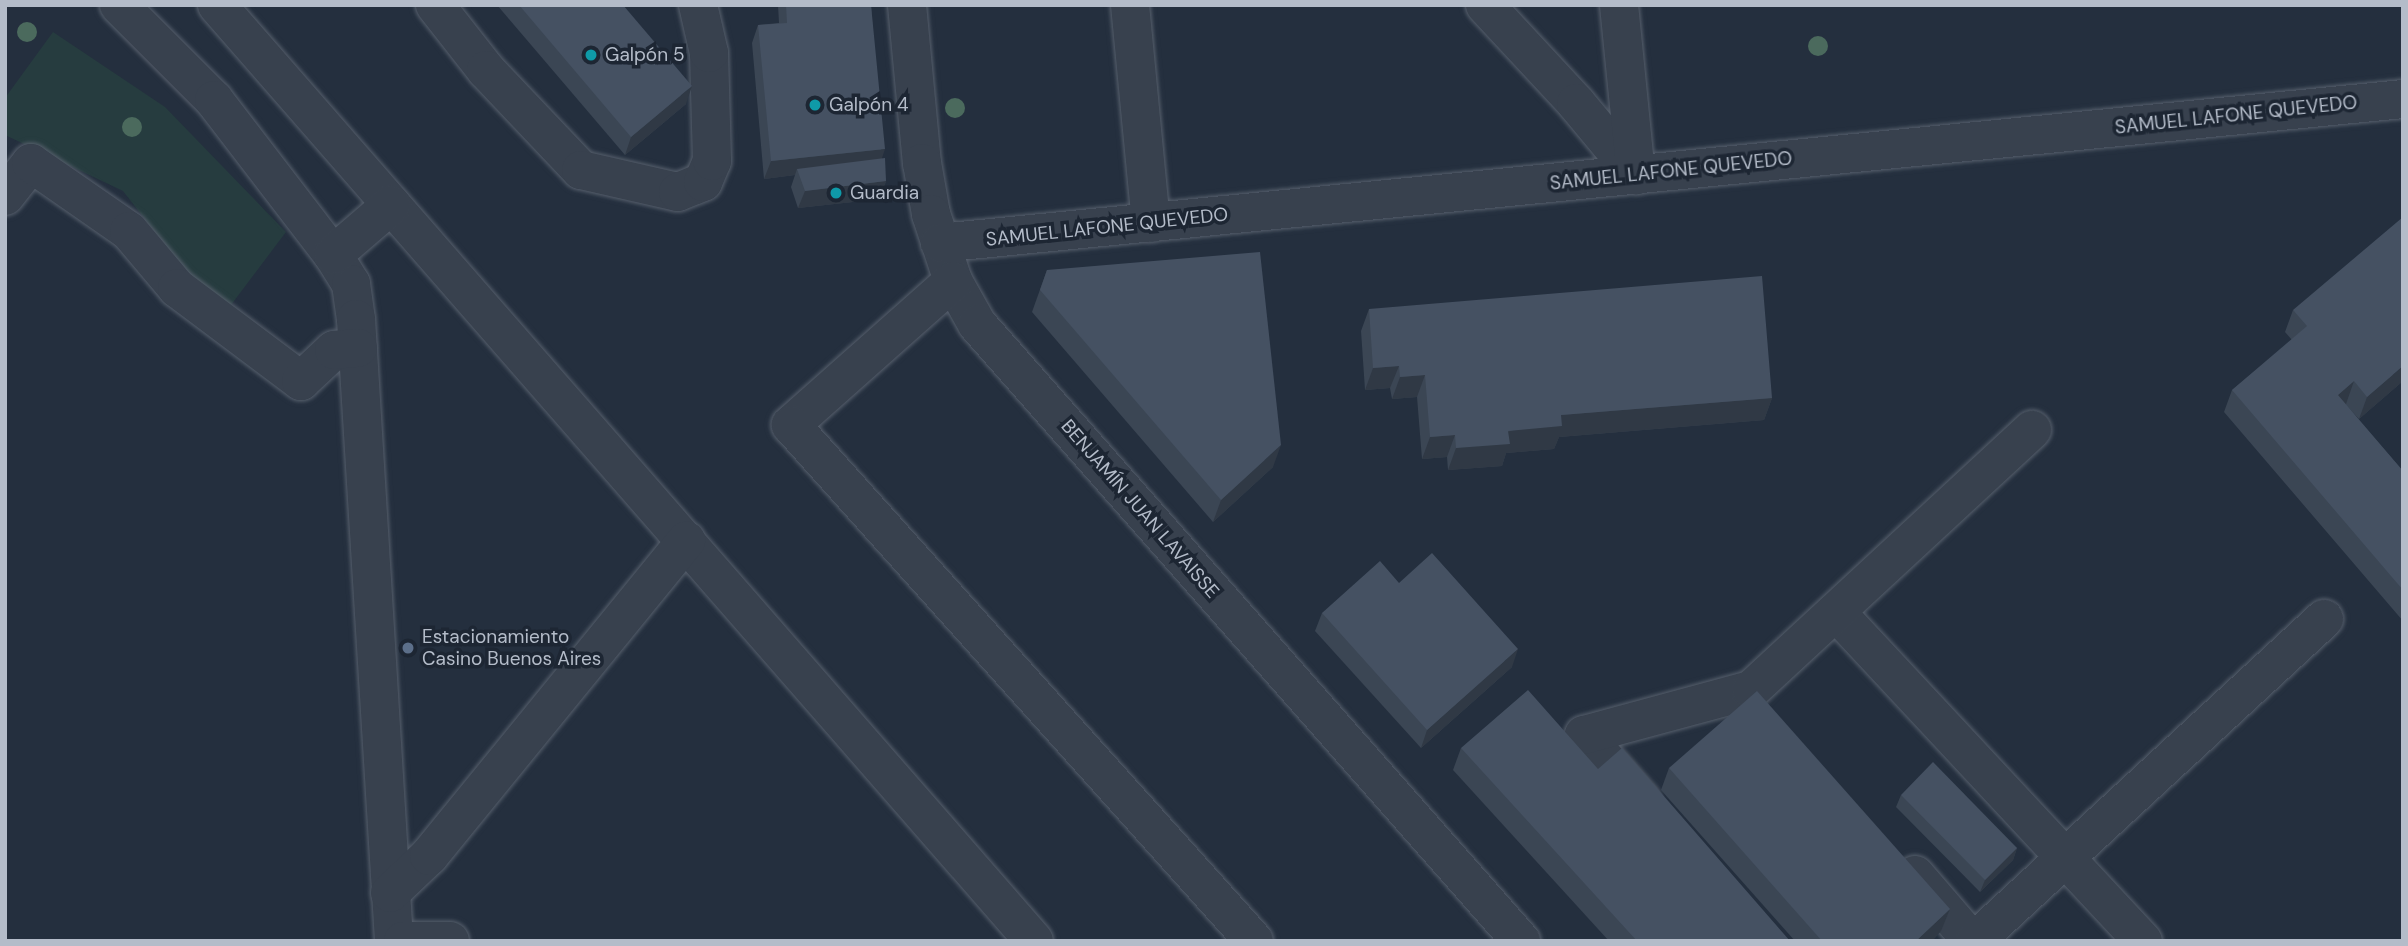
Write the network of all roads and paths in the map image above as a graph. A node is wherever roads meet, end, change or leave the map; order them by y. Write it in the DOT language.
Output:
graph roads {
  1 [pos="119,5"];
  2 [pos="217,5"];
  3 [pos="435,5"];
  4 [pos="698,5"];
  5 [pos="907,5"];
  6 [pos="1130,5"];
  7 [pos="1485,5"];
  8 [pos="1619,5"];
  9 [pos="2403,99"];
  10 [pos="1636,175"];
  11 [pos="5,196"];
  12 [pos="391,205"];
  13 [pos="1151,223"];
  14 [pos="940,243"];
  15 [pos="333,255"];
  16 [pos="953,281"];
  17 [pos="358,348"];
  18 [pos="2032,430"];
  19 [pos="686,541"];
  20 [pos="1836,612"];
  21 [pos="2324,619"];
  22 [pos="1666,828"];
  23 [pos="1889,847"];
  24 [pos="2065,857"];
  25 [pos="390,893"];
  26 [pos="394,941"];
  27 [pos="403,941"];
  28 [pos="450,941"];
  29 [pos="1034,941"];
  30 [pos="1254,941"];
  31 [pos="1521,941"];
  32 [pos="1974,941"];
  33 [pos="2143,941"];
  1 -- 15 [label="street"];
  2 -- 12 [label="street"];
  3 -- 4 [label="street"];
  5 -- 14 [label="street, BENJAMÍN JUAN LAVAISSE"];
  6 -- 13 [label="street"];
  7 -- 10 [label="street"];
  8 -- 10 [label="street"];
  9 -- 10 [label="street, SAMUEL LAFONE QUEVEDO"];
  10 -- 13 [label="street, SAMUEL LAFONE QUEVEDO"];
  11 -- 17 [label="street"];
  12 -- 15 [label="street"];
  12 -- 19 [label="street"];
  13 -- 14 [label="street, SAMUEL LAFONE QUEVEDO"];
  14 -- 16 [label="street, BENJAMÍN JUAN LAVAISSE"];
  15 -- 17 [label="street"];
  16 -- 30 [label="street"];
  16 -- 31 [label="street, BENJAMÍN JUAN LAVAISSE"];
  17 -- 25 [label="street"];
  18 -- 20 [label="street"];
  19 -- 25 [label="street"];
  19 -- 29 [label="street"];
  20 -- 22 [label="street"];
  20 -- 24 [label="street"];
  21 -- 24 [label="street"];
  23 -- 32 [label="street"];
  24 -- 32 [label="street"];
  24 -- 33 [label="street"];
  25 -- 26 [label="street"];
  27 -- 28 [label="street"];
}
